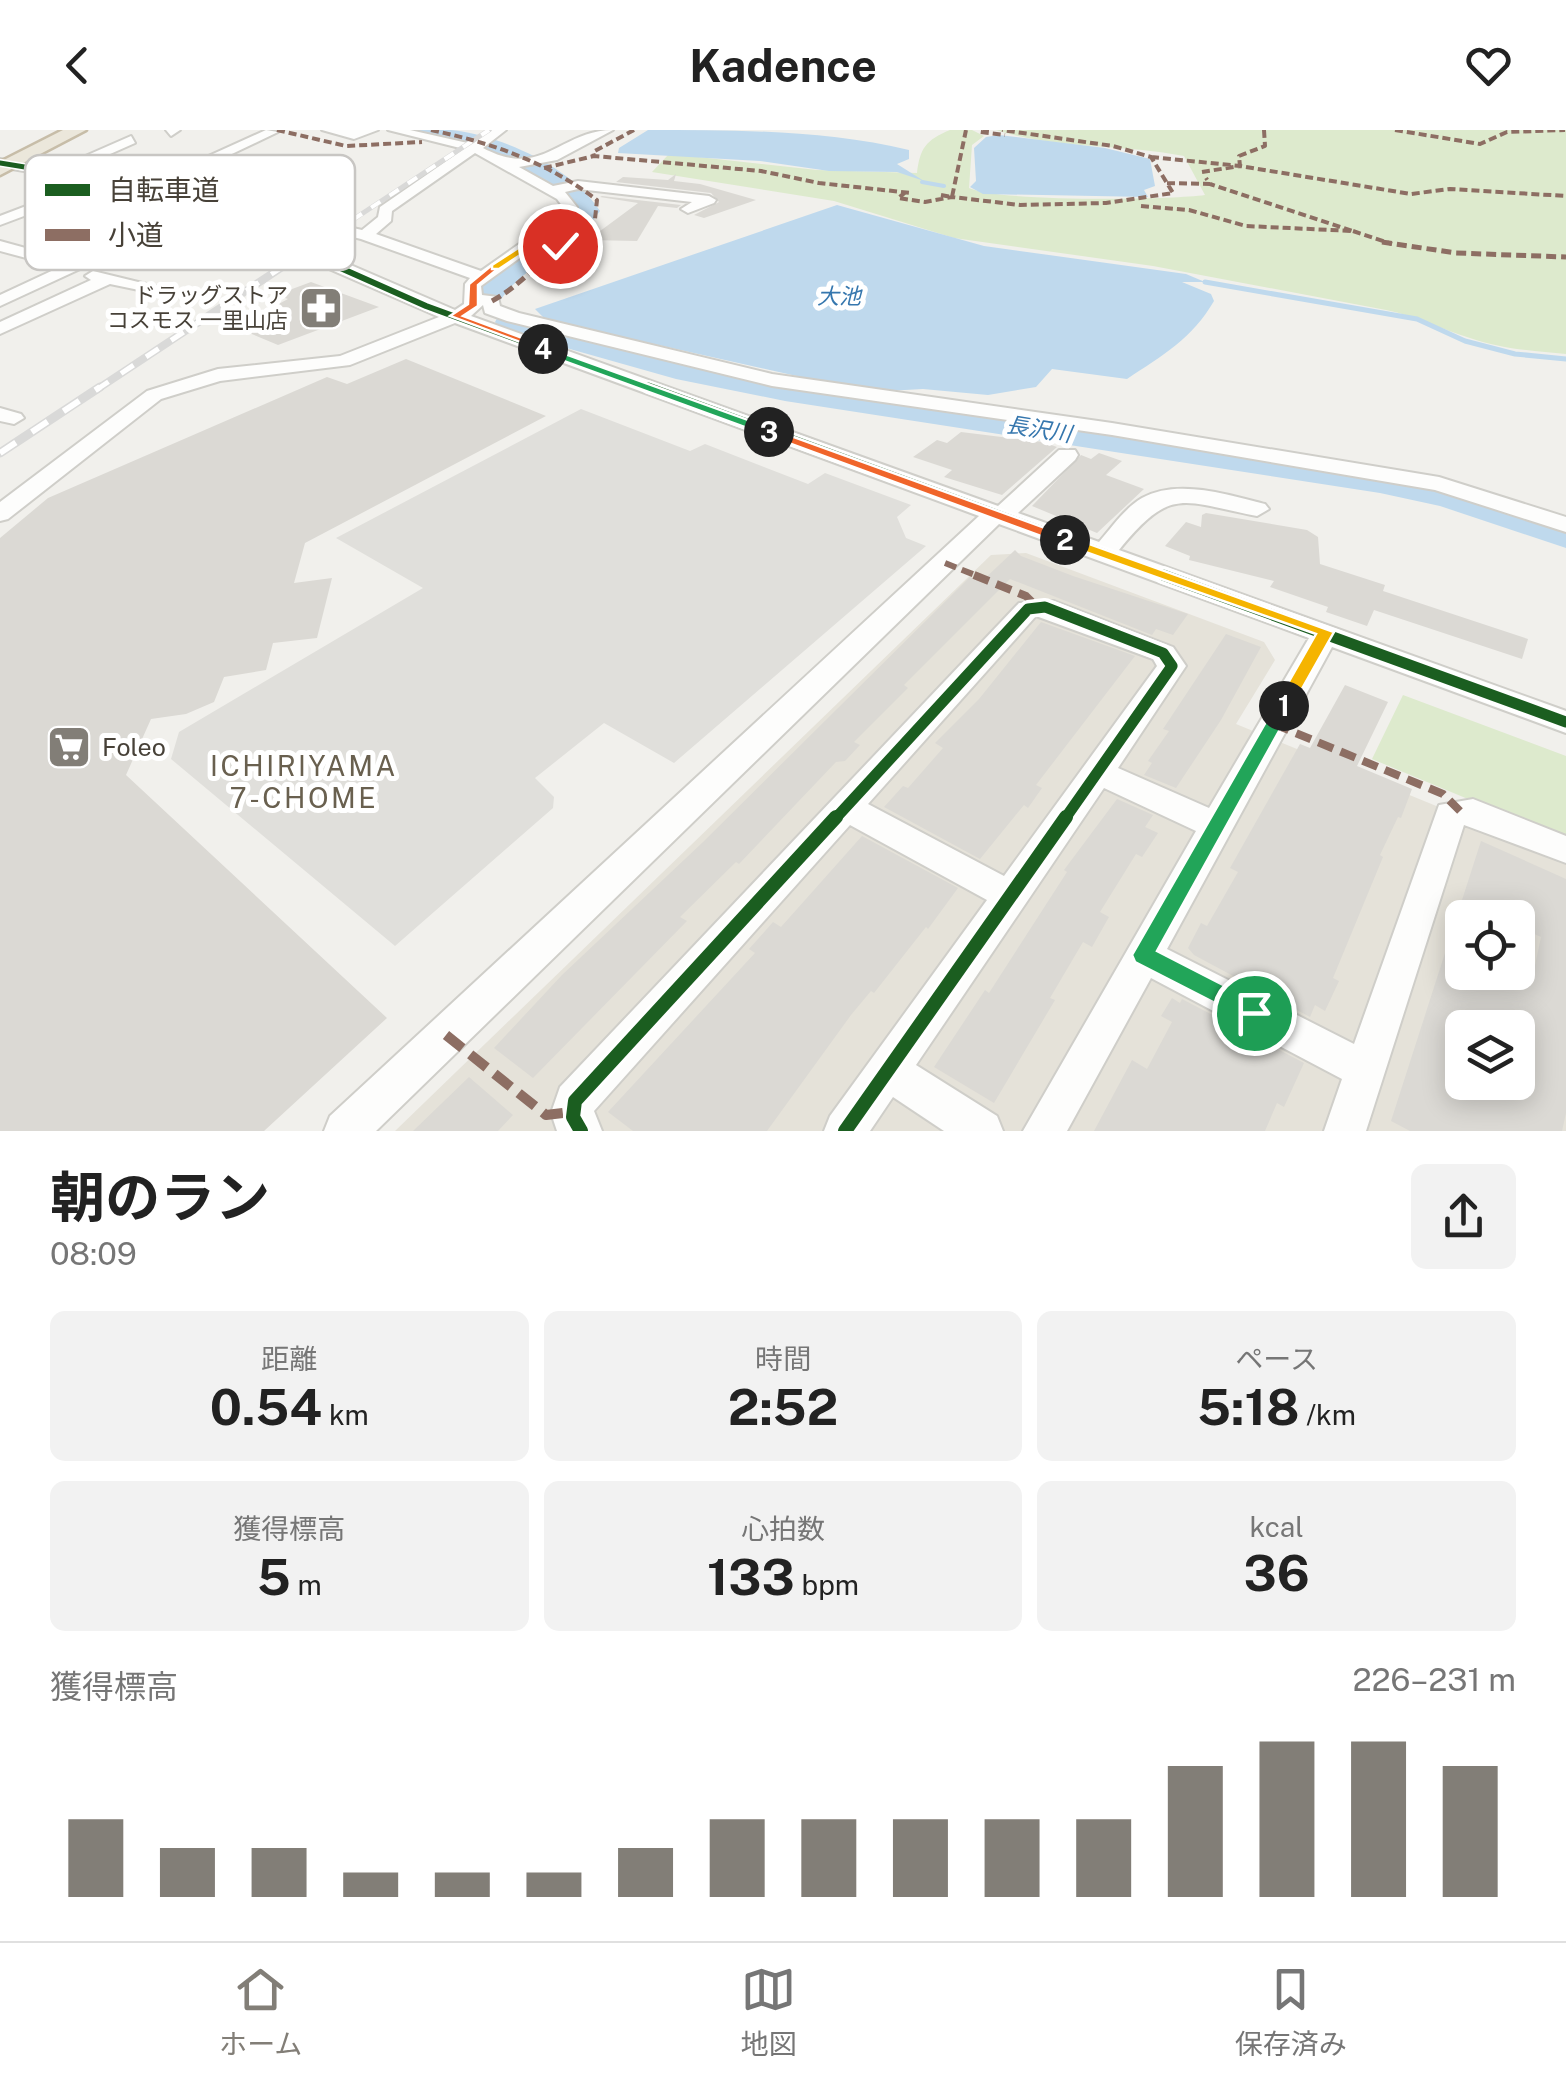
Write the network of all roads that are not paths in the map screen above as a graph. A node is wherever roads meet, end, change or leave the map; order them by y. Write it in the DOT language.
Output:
graph roads {
  1 [pos="58,130"];
  2 [pos="76,130"];
  3 [pos="328,130"];
  4 [pos="372,130"];
  5 [pos="500,130"];
  6 [pos="607,130"];
  7 [pos="272,132"];
  8 [pos="354,135"];
  9 [pos="390,137"];
  10 [pos="131,140"];
  11 [pos="445,141"];
  12 [pos="422,142"];
  13 [pos="474,148"];
  14 [pos="97,155"];
  15 [pos="212,155"];
  16 [pos="2,163"];
  17 [pos="509,166"];
  18 [pos="552,190"];
  19 [pos="570,206"];
  20 [pos="615,207"];
  21 [pos="688,209"];
  22 [pos="25,211"];
  23 [pos="0,221"];
  24 [pos="355,233"];
  25 [pos="365,235"];
  26 [pos="533,243"];
  27 [pos="560,246"];
  28 [pos="67,270"];
  29 [pos="79,270"];
  30 [pos="347,270"];
  31 [pos="482,276"];
  32 [pos="110,278"];
  33 [pos="164,290"];
  34 [pos="474,298"];
  35 [pos="0,301"];
  36 [pos="455,316"];
  37 [pos="0,329"];
  38 [pos="673,358"];
  39 [pos="631,381"];
  40 [pos="1067,455"];
  41 [pos="1257,509"];
  42 [pos="0,514"];
  43 [pos="998,515"];
  44 [pos="1566,525"];
  45 [pos="1102,553"];
  46 [pos="1326,632"];
  47 [pos="1566,722"];
  48 [pos="1098,772"];
  49 [pos="846,806"];
  50 [pos="1216,826"];
  51 [pos="1566,850"];
  52 [pos="1010,896"];
  53 [pos="1143,955"];
  54 [pos="888,1070"];
  55 [pos="1365,1070"];
  56 [pos="346,1131"];
  57 [pos="581,1131"];
  58 [pos="845,1131"];
  59 [pos="982,1131"];
  60 [pos="1044,1131"];
  61 [pos="1344,1131"];
  1 -- 16 [label="highway"];
  2 -- 16 [label="highway"];
  3 -- 8 [label="street"];
  4 -- 8 [label="street"];
  5 -- 13 [label="street"];
  6 -- 17 [label="street"];
  7 -- 15 [label="street"];
  8 -- 9 [label="street"];
  9 -- 11 [label="street"];
  10 -- 14 [label="street"];
  11 -- 12 [label="street"];
  11 -- 13 [label="street"];
  13 -- 17 [label="street"];
  13 -- 25 [label="street"];
  17 -- 18 [label="street"];
  18 -- 19 [label="street"];
  18 -- 21 [label="street"];
  19 -- 20 [label="street"];
  19 -- 26 [label="street"];
  22 -- 23 [label="street"];
  24 -- 25 [label="street"];
  25 -- 31 [label="street"];
  26 -- 27 [label="street"];
  26 -- 31 [label="street"];
  28 -- 35 [label="street"];
  29 -- 32 [label="street"];
  30 -- 36 [label="street"];
  31 -- 34 [label="street"];
  32 -- 33 [label="street"];
  32 -- 37 [label="street"];
  34 -- 36 [label="street"];
  34 -- 38 [label="street"];
  36 -- 39 [label="street"];
  36 -- 42 [label="street"];
  38 -- 39 [label="street"];
  38 -- 44 [label="street"];
  39 -- 43 [label="street"];
  40 -- 43 [label="street"];
  41 -- 45 [label="street"];
  43 -- 45 [label="street"];
  43 -- 56 [label="street"];
  45 -- 46 [label="street"];
  46 -- 47 [label="street"];
  46 -- 50 [label="street"];
  48 -- 49 [label="street"];
  48 -- 50 [label="street"];
  48 -- 52 [label="street"];
  49 -- 52 [label="street"];
  49 -- 57 [label="street"];
  50 -- 53 [label="street"];
  51 -- 55 [label="street"];
  52 -- 54 [label="street"];
  53 -- 55 [label="street"];
  53 -- 60 [label="street"];
  54 -- 58 [label="street"];
  54 -- 59 [label="street"];
  55 -- 61 [label="street"];
}
